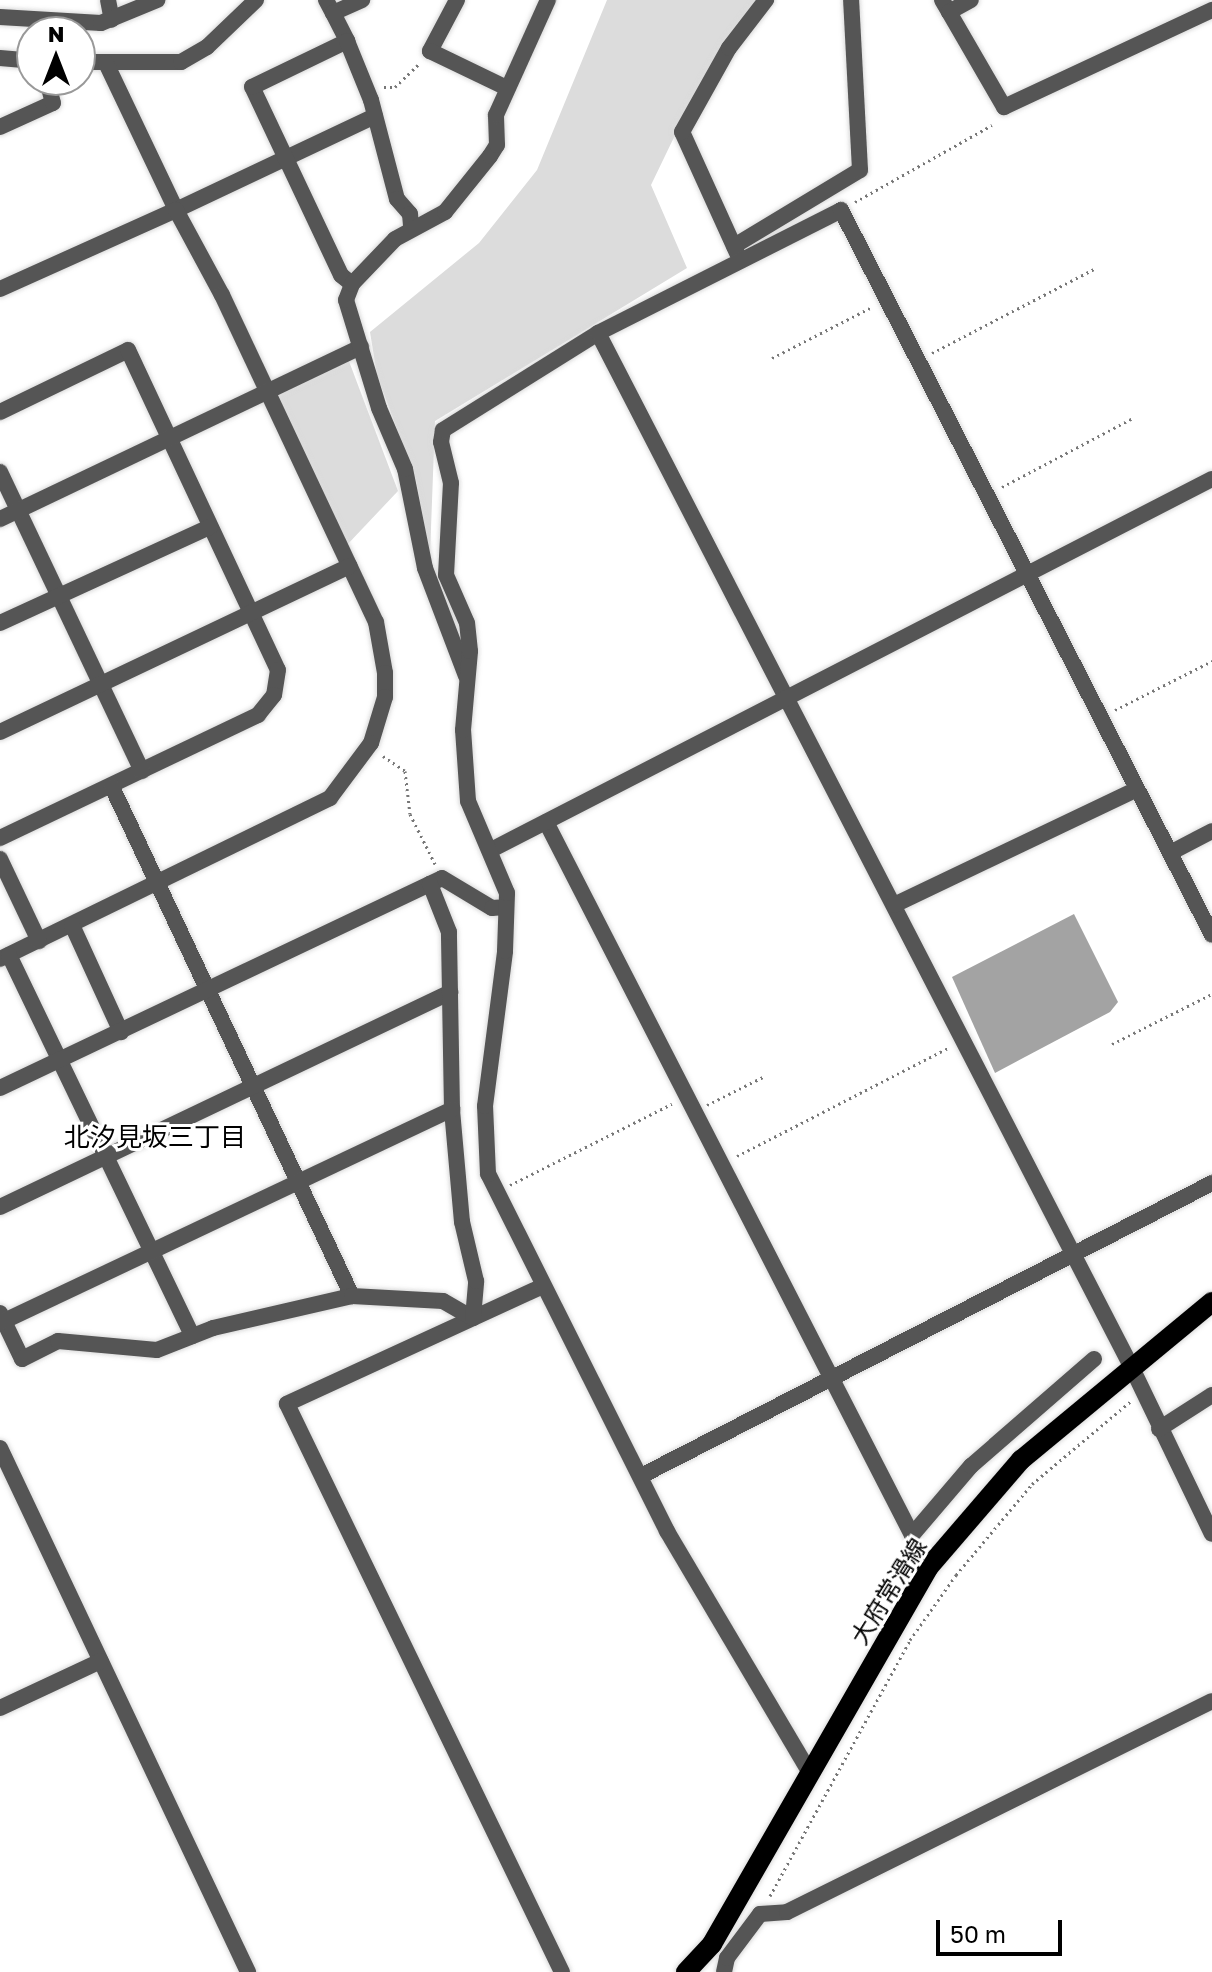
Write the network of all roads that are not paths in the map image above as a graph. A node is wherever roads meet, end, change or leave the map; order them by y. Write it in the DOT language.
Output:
graph roads {
  1 [pos="108,0"];
  2 [pos="157,0"];
  3 [pos="256,0"];
  4 [pos="362,0"];
  5 [pos="457,0"];
  6 [pos="548,0"];
  7 [pos="766,0"];
  8 [pos="851,0"];
  9 [pos="971,0"];
  10 [pos="330,6"];
  11 [pos="945,6"];
  12 [pos="1212,10"];
  13 [pos="0,17"];
  14 [pos="112,20"];
  15 [pos="347,41"];
  16 [pos="96,63"];
  17 [pos="106,63"];
  18 [pos="507,88"];
  19 [pos="51,96"];
  20 [pos="375,116"];
  21 [pos="0,127"];
  22 [pos="285,155"];
  23 [pos="176,210"];
  24 [pos="411,226"];
  25 [pos="738,253"];
  26 [pos="352,284"];
  27 [pos="0,289"];
  28 [pos="598,333"];
  29 [pos="361,347"];
  30 [pos="267,393"];
  31 [pos="0,412"];
  32 [pos="169,438"];
  33 [pos="0,472"];
  34 [pos="1212,479"];
  35 [pos="19,510"];
  36 [pos="0,519"];
  37 [pos="210,527"];
  38 [pos="350,566"];
  39 [pos="1027,575"];
  40 [pos="60,596"];
  41 [pos="252,613"];
  42 [pos="0,623"];
  43 [pos="466,676"];
  44 [pos="101,684"];
  45 [pos="788,699"];
  46 [pos="0,732"];
  47 [pos="142,771"];
  48 [pos="112,787"];
  49 [pos="1137,789"];
  50 [pos="546,822"];
  51 [pos="1212,831"];
  52 [pos="0,838"];
  53 [pos="491,850"];
  54 [pos="1170,853"];
  55 [pos="0,859"];
  56 [pos="436,881"];
  57 [pos="159,885"];
  58 [pos="894,905"];
  59 [pos="506,907"];
  60 [pos="72,925"];
  61 [pos="1212,935"];
  62 [pos="39,941"];
  63 [pos="5,957"];
  64 [pos="209,991"];
  65 [pos="450,992"];
  66 [pos="121,1032"];
  67 [pos="60,1060"];
  68 [pos="254,1086"];
  69 [pos="0,1087"];
  70 [pos="452,1109"];
  71 [pos="106,1156"];
  72 [pos="300,1183"];
  73 [pos="1212,1183"];
  74 [pos="0,1207"];
  75 [pos="152,1252"];
  76 [pos="1072,1253"];
  77 [pos="543,1286"];
  78 [pos="352,1296"];
  79 [pos="1212,1302"];
  80 [pos="2,1317"];
  81 [pos="473,1318"];
  82 [pos="192,1336"];
  83 [pos="1094,1359"];
  84 [pos="1132,1368"];
  85 [pos="832,1377"];
  86 [pos="1212,1395"];
  87 [pos="1159,1429"];
  88 [pos="0,1448"];
  89 [pos="641,1476"];
  90 [pos="1212,1534"];
  91 [pos="101,1661"];
  92 [pos="1212,1701"];
  93 [pos="0,1708"];
  94 [pos="810,1773"];
  95 [pos="248,1972"];
  96 [pos="562,1972"];
  97 [pos="686,1972"];
  98 [pos="724,1972"];
  1 -- 14 [label="street"];
  2 -- 14 [label="street"];
  3 -- 17 [label="street"];
  4 -- 10 [label="street"];
  5 -- 18 [label="street"];
  6 -- 18 [label="street"];
  7 -- 25 [label="street"];
  8 -- 25 [label="street"];
  9 -- 11 [label="street"];
  10 -- 15 [label="street"];
  11 -- 12 [label="street"];
  13 -- 14 [label="street"];
  15 -- 20 [label="street"];
  15 -- 22 [label="street"];
  16 -- 17 [label="street"];
  17 -- 23 [label="street"];
  18 -- 24 [label="street"];
  19 -- 21 [label="street"];
  20 -- 22 [label="street"];
  20 -- 24 [label="street"];
  22 -- 23 [label="street"];
  22 -- 26 [label="street"];
  23 -- 27 [label="street"];
  23 -- 30 [label="street"];
  24 -- 26 [label="street"];
  25 -- 28 [label="street"];
  25 -- 39 [label="street"];
  26 -- 29 [label="street"];
  28 -- 43 [label="street"];
  28 -- 45 [label="street"];
  29 -- 30 [label="street"];
  29 -- 43 [label="street"];
  30 -- 32 [label="street"];
  30 -- 38 [label="street"];
  31 -- 32 [label="street"];
  32 -- 35 [label="street"];
  32 -- 37 [label="street"];
  33 -- 35 [label="street"];
  34 -- 39 [label="street"];
  35 -- 36 [label="street"];
  35 -- 40 [label="street"];
  37 -- 40 [label="street"];
  37 -- 41 [label="street"];
  38 -- 41 [label="street"];
  38 -- 57 [label="street"];
  39 -- 45 [label="street"];
  39 -- 49 [label="street"];
  40 -- 42 [label="street"];
  40 -- 44 [label="street"];
  41 -- 44 [label="street"];
  41 -- 47 [label="street"];
  43 -- 53 [label="street"];
  44 -- 46 [label="street"];
  44 -- 47 [label="street"];
  45 -- 50 [label="street"];
  45 -- 58 [label="street"];
  47 -- 48 [label="street"];
  48 -- 52 [label="street"];
  48 -- 57 [label="street"];
  49 -- 54 [label="street"];
  49 -- 58 [label="street"];
  50 -- 53 [label="street"];
  50 -- 85 [label="street"];
  51 -- 54 [label="street"];
  53 -- 59 [label="street"];
  54 -- 61 [label="street"];
  55 -- 62 [label="street"];
  56 -- 59 [label="street"];
  56 -- 64 [label="street"];
  56 -- 65 [label="street"];
  57 -- 60 [label="street"];
  57 -- 64 [label="street"];
  58 -- 76 [label="street"];
  59 -- 77 [label="street"];
  60 -- 62 [label="street"];
  60 -- 66 [label="street"];
  62 -- 63 [label="street"];
  63 -- 67 [label="street"];
  64 -- 66 [label="street"];
  64 -- 68 [label="street"];
  65 -- 68 [label="street"];
  65 -- 70 [label="street"];
  66 -- 67 [label="street"];
  67 -- 69 [label="street"];
  67 -- 71 [label="street"];
  68 -- 71 [label="street"];
  68 -- 72 [label="street"];
  70 -- 72 [label="street"];
  70 -- 81 [label="street"];
  71 -- 74 [label="street"];
  71 -- 75 [label="street"];
  72 -- 75 [label="street"];
  72 -- 78 [label="street"];
  73 -- 76 [label="street"];
  75 -- 80 [label="street"];
  75 -- 82 [label="street"];
  76 -- 84 [label="street"];
  76 -- 85 [label="street"];
  77 -- 81 [label="street"];
  77 -- 89 [label="street"];
  78 -- 81 [label="street"];
  78 -- 82 [label="street"];
  79 -- 84 [label="main road, 大府常滑線"];
  80 -- 82 [label="street"];
  81 -- 96 [label="street"];
  83 -- 85 [label="street"];
  84 -- 87 [label="street"];
  84 -- 94 [label="main road, 大府常滑線"];
  85 -- 89 [label="street"];
  86 -- 87 [label="street"];
  87 -- 90 [label="street"];
  88 -- 91 [label="street"];
  89 -- 94 [label="street"];
  91 -- 93 [label="street"];
  91 -- 95 [label="street"];
  92 -- 98 [label="street"];
  94 -- 97 [label="main road, 大府常滑線"];
}
